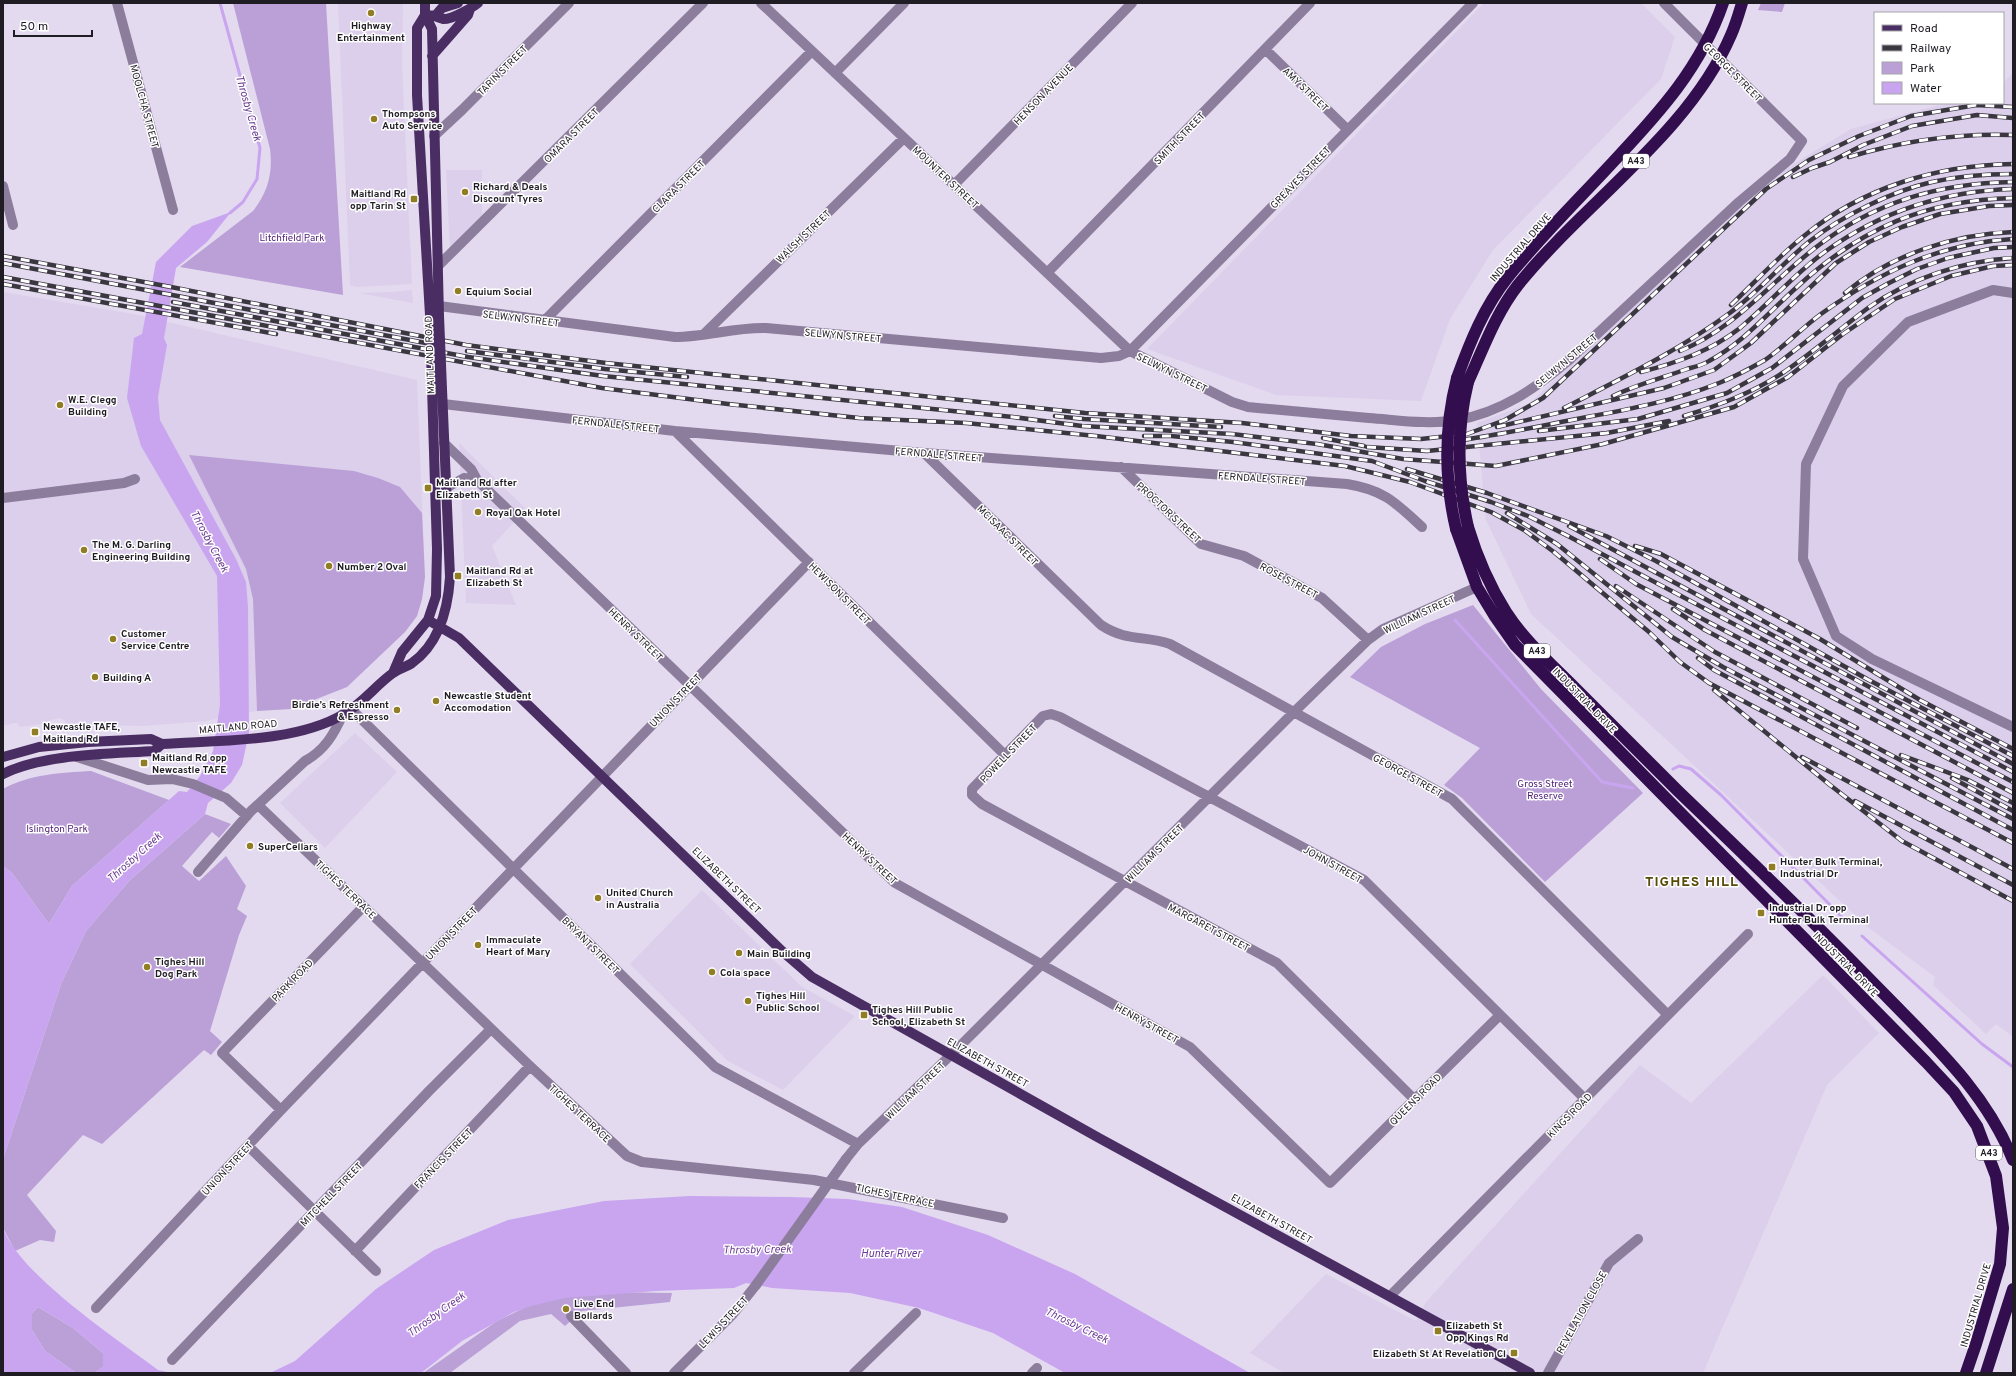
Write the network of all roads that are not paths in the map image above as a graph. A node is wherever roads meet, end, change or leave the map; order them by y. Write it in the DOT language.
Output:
graph roads {
  1 [pos="117,3"];
  2 [pos="425,3"];
  3 [pos="458,3"];
  4 [pos="568,3"];
  5 [pos="703,3"];
  6 [pos="761,3"];
  7 [pos="904,3"];
  8 [pos="1132,3"];
  9 [pos="1310,3"];
  10 [pos="1472,3"];
  11 [pos="1664,3"];
  12 [pos="1723,3"];
  13 [pos="1742,3"];
  14 [pos="474,6"];
  15 [pos="424,15"];
  16 [pos="436,15"];
  17 [pos="1706,44"];
  18 [pos="1265,49"];
  19 [pos="812,51"];
  20 [pos="432,56"];
  21 [pos="1720,58"];
  22 [pos="835,73"];
  23 [pos="1347,129"];
  24 [pos="434,136"];
  25 [pos="904,138"];
  26 [pos="1802,141"];
  27 [pos="954,185"];
  28 [pos="3,186"];
  29 [pos="173,210"];
  30 [pos="14,225"];
  31 [pos="438,266"];
  32 [pos="1048,273"];
  33 [pos="2013,293"];
  34 [pos="436,312"];
  35 [pos="545,320"];
  36 [pos="703,335"];
  37 [pos="1130,351"];
  38 [pos="1462,380"];
  39 [pos="437,388"];
  40 [pos="443,404"];
  41 [pos="675,431"];
  42 [pos="444,443"];
  43 [pos="924,453"];
  44 [pos="1122,467"];
  45 [pos="135,479"];
  46 [pos="477,480"];
  47 [pos="446,488"];
  48 [pos="3,498"];
  49 [pos="1422,527"];
  50 [pos="1462,528"];
  51 [pos="1244,556"];
  52 [pos="809,562"];
  53 [pos="1477,587"];
  54 [pos="1093,618"];
  55 [pos="428,620"];
  56 [pos="441,626"];
  57 [pos="1368,640"];
  58 [pos="393,673"];
  59 [pos="689,685"];
  60 [pos="347,712"];
  61 [pos="1294,712"];
  62 [pos="1048,714"];
  63 [pos="2013,727"];
  64 [pos="162,744"];
  65 [pos="1006,756"];
  66 [pos="3,757"];
  67 [pos="77,757"];
  68 [pos="3,774"];
  69 [pos="603,776"];
  70 [pos="972,795"];
  71 [pos="1210,797"];
  72 [pos="258,805"];
  73 [pos="247,816"];
  74 [pos="513,868"];
  75 [pos="198,872"];
  76 [pos="1126,882"];
  77 [pos="363,906"];
  78 [pos="1748,934"];
  79 [pos="1835,943"];
  80 [pos="1822,957"];
  81 [pos="422,963"];
  82 [pos="1041,966"];
  83 [pos="1500,1015"];
  84 [pos="1668,1015"];
  85 [pos="491,1029"];
  86 [pos="951,1055"];
  87 [pos="530,1066"];
  88 [pos="1585,1099"];
  89 [pos="1415,1100"];
  90 [pos="281,1110"];
  91 [pos="248,1146"];
  92 [pos="852,1151"];
  93 [pos="2013,1160"];
  94 [pos="1330,1184"];
  95 [pos="315,1210"];
  96 [pos="1003,1218"];
  97 [pos="1638,1239"];
  98 [pos="355,1251"];
  99 [pos="376,1271"];
  100 [pos="2013,1289"];
  101 [pos="1390,1296"];
  102 [pos="96,1308"];
  103 [pos="916,1313"];
  104 [pos="571,1316"];
  105 [pos="172,1360"];
  106 [pos="626,1373"];
  107 [pos="674,1373"];
  108 [pos="854,1373"];
  109 [pos="1530,1373"];
  110 [pos="1548,1373"];
  111 [pos="1966,1373"];
  112 [pos="1986,1373"];
  1 -- 29 [label="street, MOOLCHA STREET"];
  2 -- 15 [label="main road, MAITLAND ROAD"];
  3 -- 16 [label="main road"];
  4 -- 24 [label="street, TARIN STREET"];
  5 -- 31 [label="street, OMARA STREET"];
  6 -- 19 [label="street, MOUNTER STREET"];
  7 -- 22 [label="street"];
  8 -- 27 [label="street, HENSON AVENUE"];
  9 -- 18 [label="street, SMITH STREET"];
  10 -- 23 [label="street, GREAVES STREET"];
  11 -- 17 [label="street, GEORGE STREET"];
  12 -- 17 [label="highway, INDUSTRIAL DRIVE / A43"];
  13 -- 21 [label="highway, INDUSTRIAL DRIVE / A43"];
  14 -- 16 [label="main road"];
  14 -- 20 [label="main road"];
  15 -- 16 [label="main road"];
  15 -- 20 [label="main road, MAITLAND ROAD"];
  15 -- 34 [label="main road, MAITLAND ROAD"];
  17 -- 21 [label="street, GEORGE STREET"];
  17 -- 38 [label="highway, INDUSTRIAL DRIVE / A43"];
  18 -- 23 [label="street, AMY STREET"];
  18 -- 32 [label="street, SMITH STREET"];
  19 -- 22 [label="street, MOUNTER STREET"];
  19 -- 35 [label="street, CLARA STREET"];
  20 -- 24 [label="main road, MAITLAND ROAD"];
  21 -- 26 [label="street, GEORGE STREET"];
  21 -- 38 [label="highway, INDUSTRIAL DRIVE / A43"];
  22 -- 25 [label="street, MOUNTER STREET"];
  23 -- 37 [label="street, GREAVES STREET"];
  24 -- 31 [label="main road, MAITLAND ROAD"];
  25 -- 27 [label="street, MOUNTER STREET"];
  25 -- 36 [label="street, WALSH STREET"];
  26 -- 37 [label="street, SELWYN STREET"];
  27 -- 32 [label="street, MOUNTER STREET"];
  28 -- 30 [label="street"];
  31 -- 34 [label="main road, MAITLAND ROAD"];
  32 -- 37 [label="street, MOUNTER STREET"];
  33 -- 63 [label="street"];
  34 -- 35 [label="street, SELWYN STREET"];
  34 -- 39 [label="main road, MAITLAND ROAD, bridge"];
  35 -- 36 [label="street, SELWYN STREET"];
  36 -- 37 [label="street, SELWYN STREET"];
  38 -- 50 [label="highway, INDUSTRIAL DRIVE / A43, bridge"];
  39 -- 40 [label="main road, MAITLAND ROAD"];
  39 -- 55 [label="main road, MAITLAND ROAD"];
  40 -- 41 [label="street, FERNDALE STREET"];
  40 -- 42 [label="main road, MAITLAND ROAD"];
  41 -- 43 [label="street, FERNDALE STREET"];
  41 -- 52 [label="street, HEWISON STREET"];
  42 -- 46 [label="street, HENRY STREET"];
  42 -- 47 [label="main road, MAITLAND ROAD"];
  43 -- 44 [label="street, FERNDALE STREET"];
  43 -- 54 [label="street, MCISAAC STREET"];
  44 -- 49 [label="street, FERNDALE STREET"];
  44 -- 51 [label="street, PROCTOR STREET"];
  45 -- 48 [label="street"];
  46 -- 47 [label="street"];
  46 -- 59 [label="street, HENRY STREET"];
  47 -- 56 [label="main road, MAITLAND ROAD"];
  50 -- 53 [label="highway, INDUSTRIAL DRIVE / A43"];
  50 -- 79 [label="highway, INDUSTRIAL DRIVE / A43"];
  51 -- 57 [label="street, ROSE STREET"];
  52 -- 59 [label="street, UNION STREET"];
  52 -- 65 [label="street, HEWISON STREET"];
  53 -- 57 [label="street, WILLIAM STREET"];
  53 -- 80 [label="highway, INDUSTRIAL DRIVE / A43"];
  54 -- 61 [label="street, GEORGE STREET"];
  55 -- 56 [label="main road, ELIZABETH STREET"];
  55 -- 58 [label="main road, MAITLAND ROAD"];
  56 -- 58 [label="main road, MAITLAND ROAD"];
  56 -- 69 [label="main road, ELIZABETH STREET"];
  57 -- 61 [label="street, WILLIAM STREET"];
  58 -- 60 [label="main road, MAITLAND ROAD"];
  59 -- 69 [label="street, UNION STREET"];
  59 -- 82 [label="street, HENRY STREET"];
  60 -- 64 [label="main road, MAITLAND ROAD"];
  60 -- 72 [label="street"];
  60 -- 74 [label="street, BRYANT STREET"];
  61 -- 71 [label="street, WILLIAM STREET"];
  61 -- 84 [label="street, GEORGE STREET"];
  62 -- 65 [label="street, POWELL STREET"];
  62 -- 71 [label="street, JOHN STREET"];
  64 -- 66 [label="main road, MAITLAND ROAD"];
  64 -- 67 [label="main road, MAITLAND ROAD"];
  65 -- 70 [label="street, POWELL STREET"];
  67 -- 68 [label="main road, MAITLAND ROAD"];
  67 -- 73 [label="street"];
  69 -- 74 [label="street, UNION STREET"];
  69 -- 86 [label="main road, ELIZABETH STREET"];
  70 -- 76 [label="street, MARGARET STREET"];
  71 -- 76 [label="street, WILLIAM STREET"];
  71 -- 83 [label="street, JOHN STREET"];
  72 -- 73 [label="street"];
  72 -- 77 [label="street, TIGHES TERRACE"];
  73 -- 75 [label="street"];
  74 -- 81 [label="street, UNION STREET"];
  74 -- 92 [label="street, BRYANT STREET"];
  76 -- 82 [label="street, WILLIAM STREET"];
  76 -- 89 [label="street, MARGARET STREET"];
  77 -- 81 [label="street, TIGHES TERRACE"];
  77 -- 90 [label="street, PARK ROAD"];
  78 -- 84 [label="street, KINGS ROAD"];
  79 -- 80 [label="street"];
  79 -- 93 [label="highway, INDUSTRIAL DRIVE / A43"];
  80 -- 111 [label="highway, INDUSTRIAL DRIVE / A43"];
  81 -- 85 [label="street, TIGHES TERRACE"];
  81 -- 90 [label="street, UNION STREET"];
  82 -- 86 [label="street, WILLIAM STREET"];
  82 -- 94 [label="street, HENRY STREET"];
  83 -- 88 [label="street, JOHN STREET"];
  83 -- 89 [label="street, QUEENS ROAD"];
  84 -- 88 [label="street, KINGS ROAD"];
  85 -- 87 [label="street, TIGHES TERRACE"];
  85 -- 95 [label="street, MITCHELL STREET"];
  86 -- 92 [label="street, WILLIAM STREET"];
  86 -- 101 [label="main road, ELIZABETH STREET"];
  87 -- 96 [label="street, TIGHES TERRACE"];
  87 -- 98 [label="street, FRANCIS STREET"];
  88 -- 101 [label="street, KINGS ROAD"];
  89 -- 94 [label="street, QUEENS ROAD"];
  90 -- 91 [label="street, UNION STREET"];
  91 -- 95 [label="street"];
  91 -- 102 [label="street, UNION STREET"];
  92 -- 107 [label="street, LEWIS STREET, bridge"];
  95 -- 98 [label="street"];
  95 -- 105 [label="street, MITCHELL STREET"];
  97 -- 110 [label="street, REVELATION CLOSE"];
  98 -- 99 [label="street"];
  100 -- 112 [label="highway"];
  101 -- 109 [label="main road, ELIZABETH STREET"];
  103 -- 108 [label="street"];
  104 -- 106 [label="street"];
}
